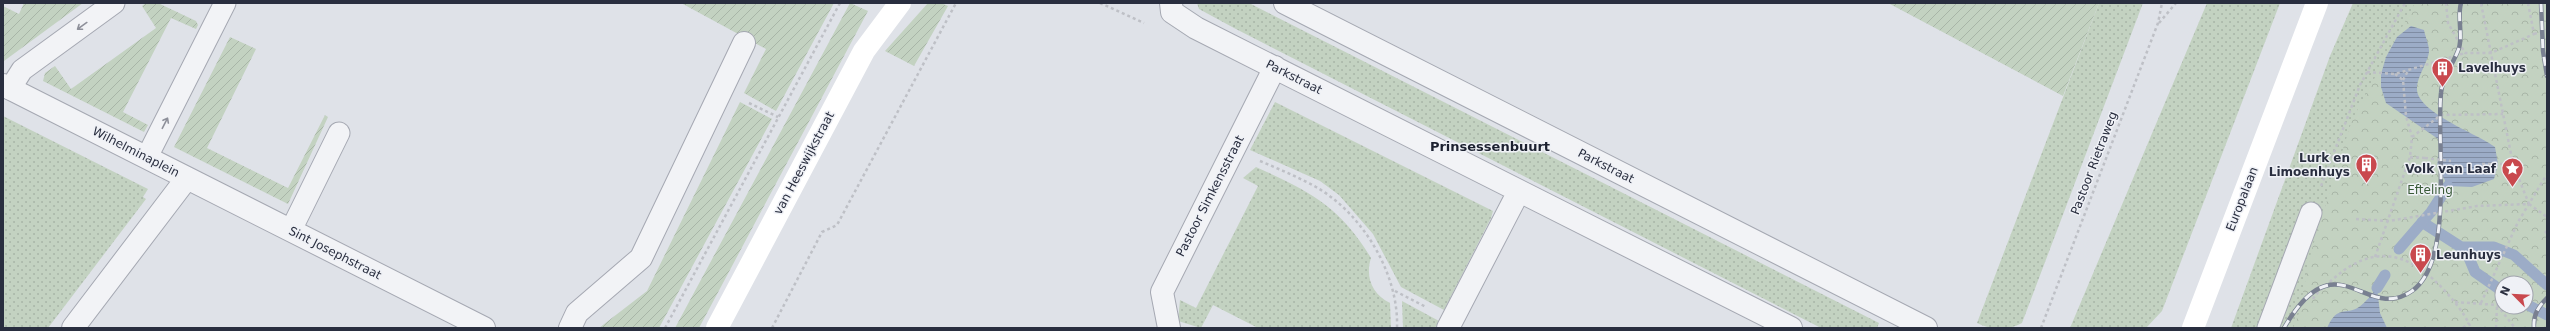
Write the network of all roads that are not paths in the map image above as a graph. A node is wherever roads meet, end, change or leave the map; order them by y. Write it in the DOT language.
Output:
graph roads {
  1 [pos="114,3"];
  2 [pos="225,3"];
  3 [pos="900,3"];
  4 [pos="1285,3"];
  5 [pos="2317,3"];
  6 [pos="1172,8"];
  7 [pos="744,43"];
  8 [pos="1275,67"];
  9 [pos="7,87"];
  10 [pos="339,133"];
  11 [pos="147,157"];
  12 [pos="187,178"];
  13 [pos="1519,191"];
  14 [pos="2311,212"];
  15 [pos="291,230"];
  16 [pos="73,328"];
  17 [pos="484,328"];
  18 [pos="570,328"];
  19 [pos="717,328"];
  20 [pos="1169,328"];
  21 [pos="1448,328"];
  22 [pos="1791,328"];
  23 [pos="1926,328"];
  24 [pos="2193,328"];
  25 [pos="2268,328"];
  1 -- 9 [label="lane, one-way"];
  11 -- 2 [label="lane, one-way"];
  3 -- 19 [label="street, van Heeswijkstraat"];
  4 -- 23 [label="street, Parkstraat"];
  5 -- 24 [label="street, Europalaan"];
  6 -- 8 [label="street, Parkstraat"];
  7 -- 18 [label="street"];
  8 -- 13 [label="street, Parkstraat"];
  8 -- 20 [label="street, Pastoor Simkensstraat"];
  9 -- 11 [label="street, Wilhelminaplein"];
  10 -- 15 [label="lane"];
  11 -- 12 [label="street, Wilhelminaplein"];
  12 -- 15 [label="street, Sint Josephstraat"];
  12 -- 16 [label="street, Wilhelminaplein"];
  13 -- 21 [label="street"];
  13 -- 22 [label="street, Parkstraat"];
  14 -- 25 [label="lane"];
  15 -- 17 [label="street, Sint Josephstraat"];
}
